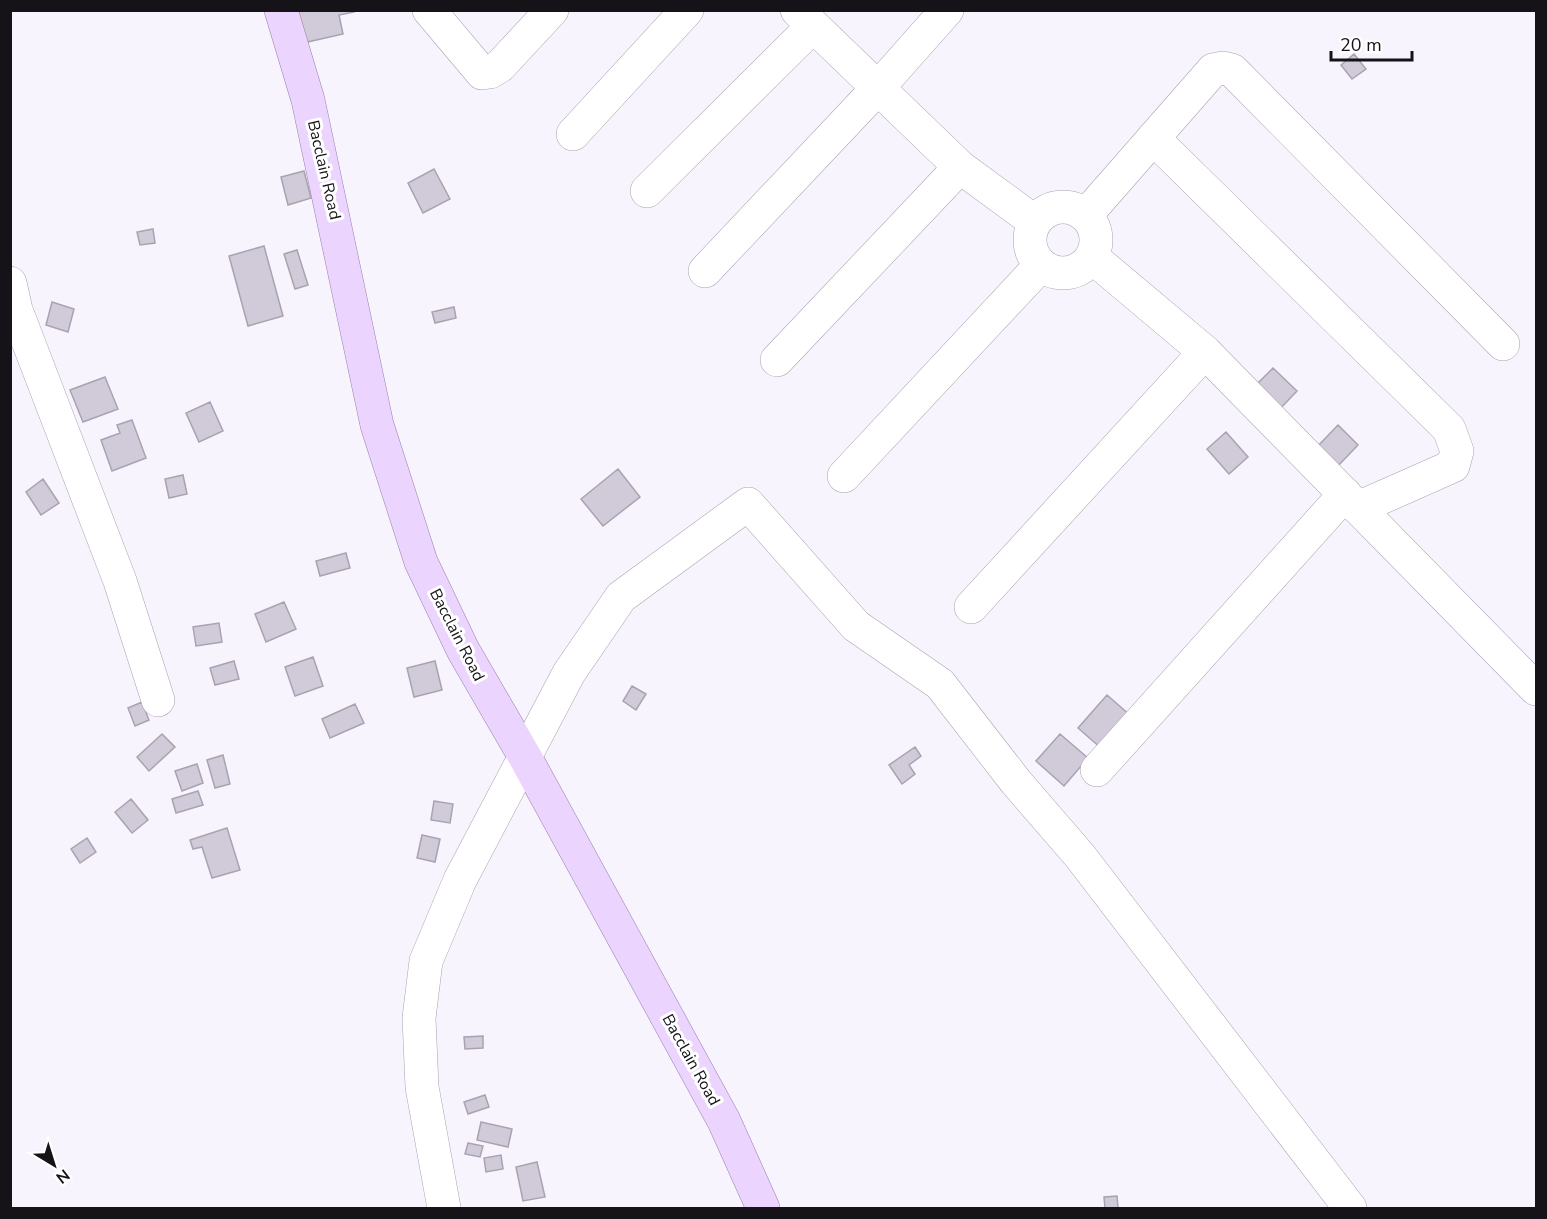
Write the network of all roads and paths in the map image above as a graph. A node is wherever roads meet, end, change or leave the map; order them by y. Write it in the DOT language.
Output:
graph roads {
  1 [pos="281,10"];
  2 [pos="429,10"];
  3 [pos="552,10"];
  4 [pos="687,10"];
  5 [pos="946,10"];
  6 [pos="805,19"];
  7 [pos="877,89"];
  8 [pos="573,134"];
  9 [pos="1154,138"];
  10 [pos="960,166"];
  11 [pos="647,191"];
  12 [pos="1086,215"];
  13 [pos="1035,222"];
  14 [pos="1092,257"];
  15 [pos="1041,265"];
  16 [pos="705,271"];
  17 [pos="10,283"];
  18 [pos="1503,344"];
  19 [pos="1205,352"];
  20 [pos="777,360"];
  21 [pos="844,476"];
  22 [pos="1351,501"];
  23 [pos="971,607"];
  24 [pos="1536,689"];
  25 [pos="159,700"];
  26 [pos="525,757"];
  27 [pos="1097,770"];
  28 [pos="444,1209"];
  29 [pos="763,1209"];
  30 [pos="1350,1209"];
  1 -- 26 [label="main road, Bacclain Road"];
  2 -- 3 [label="street"];
  4 -- 8 [label="street"];
  5 -- 7 [label="street"];
  6 -- 7 [label="street"];
  6 -- 11 [label="street"];
  7 -- 10 [label="street"];
  7 -- 16 [label="street"];
  9 -- 12 [label="street"];
  9 -- 18 [label="street"];
  9 -- 22 [label="street"];
  10 -- 13 [label="street"];
  10 -- 20 [label="street"];
  12 -- 13 [label="street"];
  12 -- 14 [label="street"];
  13 -- 15 [label="street"];
  14 -- 15 [label="street"];
  14 -- 19 [label="street"];
  15 -- 21 [label="street"];
  17 -- 25 [label="street"];
  19 -- 22 [label="street"];
  19 -- 23 [label="street"];
  22 -- 24 [label="street"];
  22 -- 27 [label="street"];
  26 -- 28 [label="street"];
  26 -- 29 [label="main road, Bacclain Road"];
  26 -- 30 [label="street"];
}
